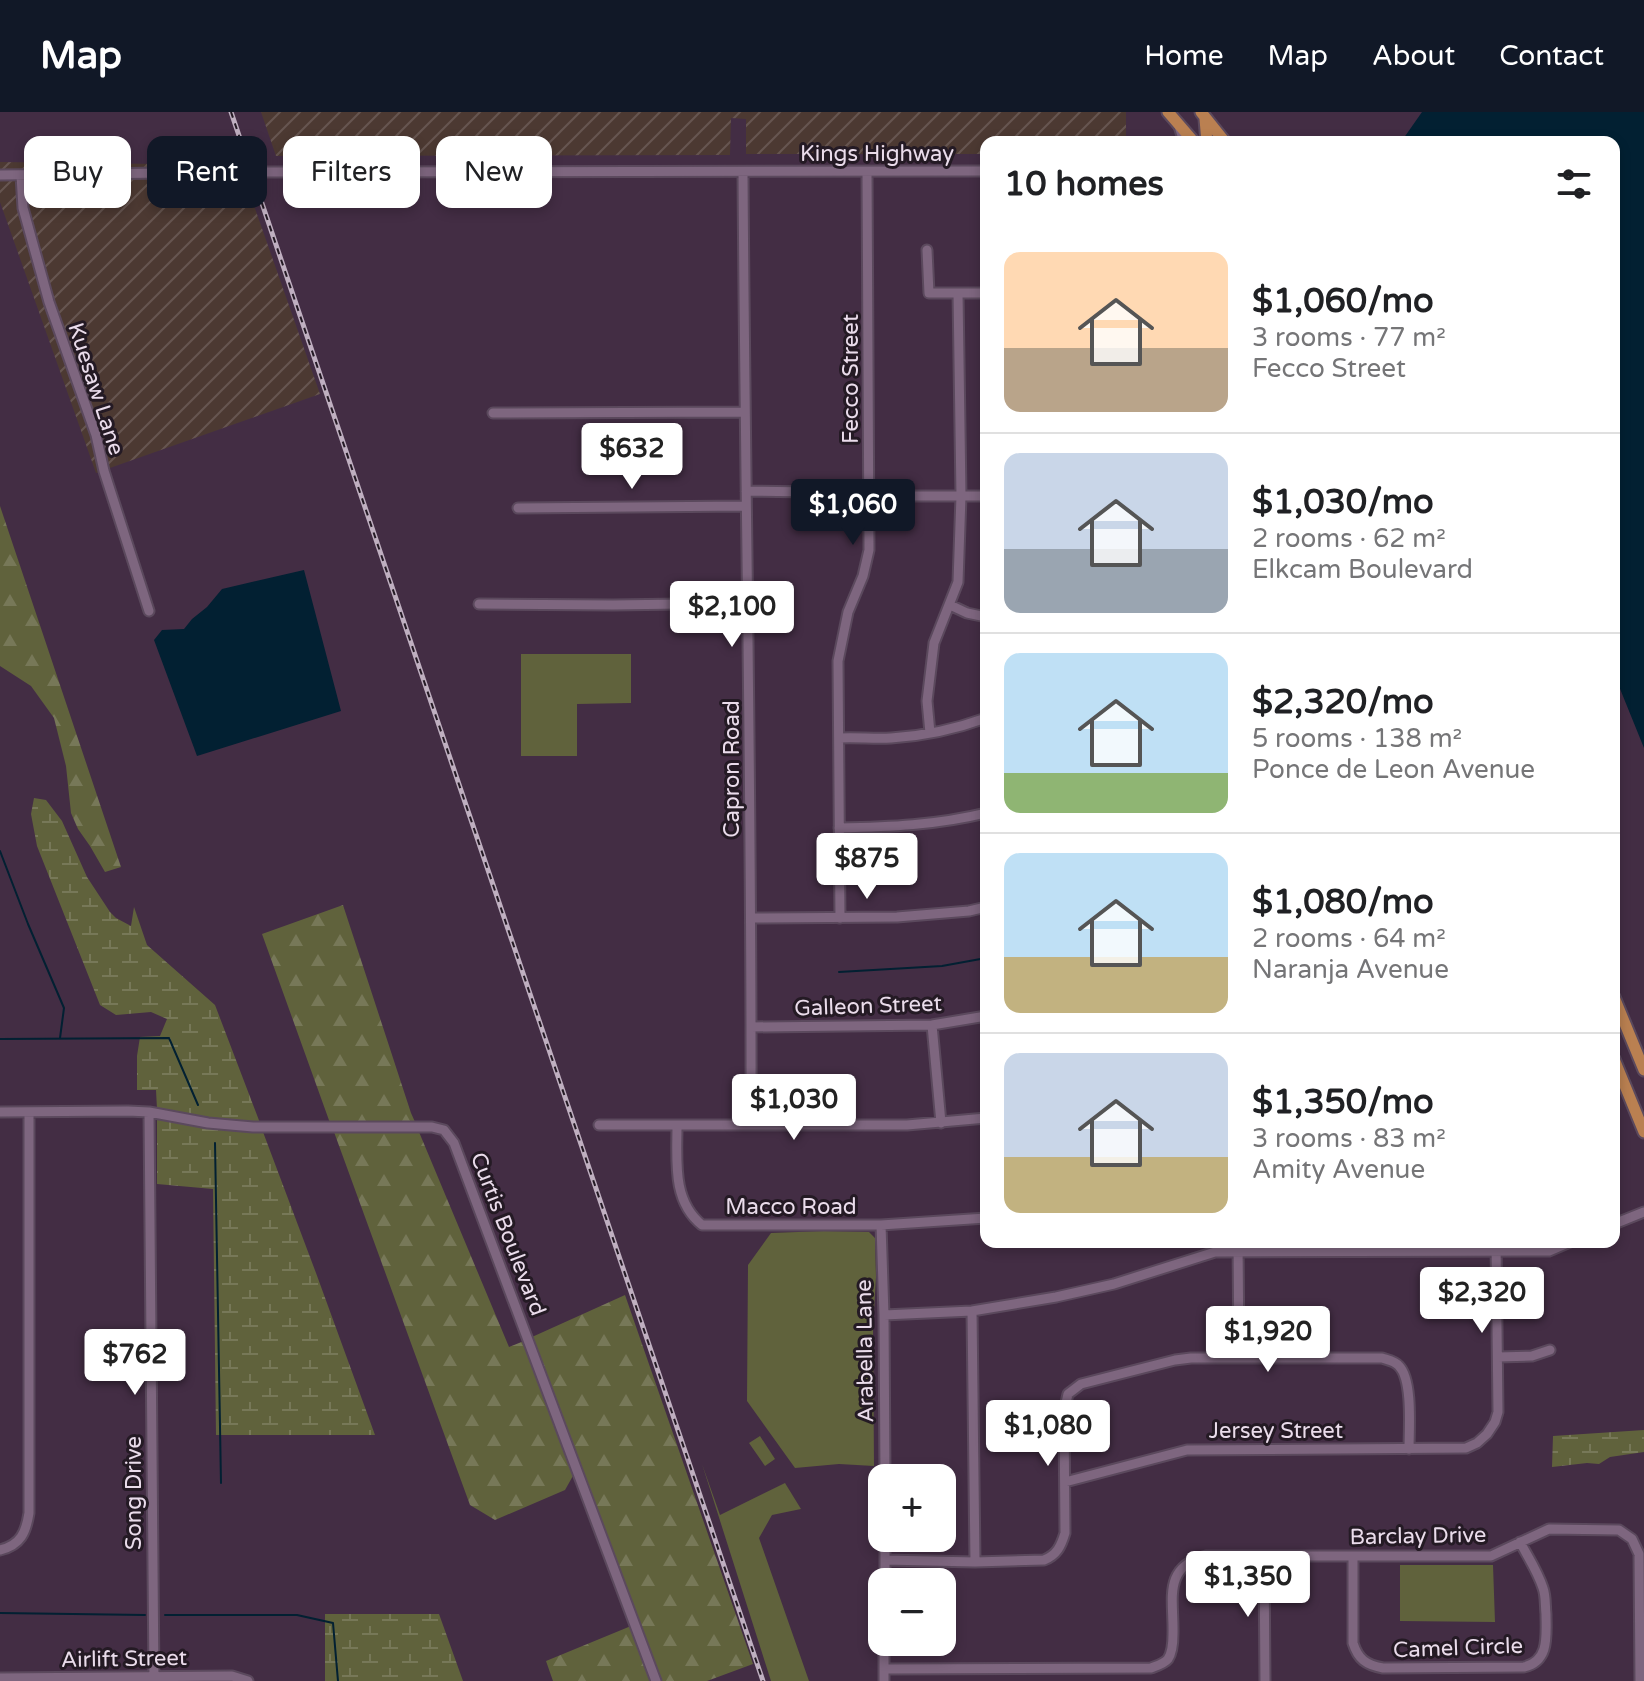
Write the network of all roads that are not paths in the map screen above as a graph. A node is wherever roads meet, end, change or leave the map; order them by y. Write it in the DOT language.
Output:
graph roads {
  1 [pos="1168,112"];
  2 [pos="1202,114"];
  3 [pos="1177,123"];
  4 [pos="1182,136"];
  5 [pos="1189,136"];
  6 [pos="1207,136"];
  7 [pos="1220,136"];
  8 [pos="980,171"];
  9 [pos="743,172"];
  10 [pos="867,172"];
  11 [pos="0,175"];
  12 [pos="21,175"];
  13 [pos="927,250"];
  14 [pos="958,293"];
  15 [pos="980,293"];
  16 [pos="744,412"];
  17 [pos="493,413"];
  18 [pos="746,491"];
  19 [pos="870,493"];
  20 [pos="961,496"];
  21 [pos="980,496"];
  22 [pos="746,506"];
  23 [pos="518,508"];
  24 [pos="748,603"];
  25 [pos="479,604"];
  26 [pos="950,605"];
  27 [pos="149,611"];
  28 [pos="980,616"];
  29 [pos="980,720"];
  30 [pos="930,733"];
  31 [pos="839,738"];
  32 [pos="980,815"];
  33 [pos="839,828"];
  34 [pos="980,908"];
  35 [pos="751,918"];
  36 [pos="840,918"];
  37 [pos="1620,1012"];
  38 [pos="980,1017"];
  39 [pos="932,1025"];
  40 [pos="751,1027"];
  41 [pos="1644,1070"];
  42 [pos="1620,1074"];
  43 [pos="0,1112"];
  44 [pos="29,1112"];
  45 [pos="149,1112"];
  46 [pos="980,1119"];
  47 [pos="941,1123"];
  48 [pos="599,1125"];
  49 [pos="751,1125"];
  50 [pos="677,1126"];
  51 [pos="1644,1132"];
  52 [pos="1644,1212"];
  53 [pos="980,1218"];
  54 [pos="1620,1222"];
  55 [pos="881,1225"];
  56 [pos="1233,1248"];
  57 [pos="1238,1248"];
  58 [pos="1497,1248"];
  59 [pos="1510,1248"];
  60 [pos="1556,1248"];
  61 [pos="972,1311"];
  62 [pos="884,1315"];
  63 [pos="1550,1350"];
  64 [pos="1239,1357"];
  65 [pos="1498,1357"];
  66 [pos="1409,1449"];
  67 [pos="885,1464"];
  68 [pos="1065,1482"];
  69 [pos="1520,1542"];
  70 [pos="0,1550"];
  71 [pos="885,1552"];
  72 [pos="1353,1556"];
  73 [pos="1264,1557"];
  74 [pos="885,1560"];
  75 [pos="975,1562"];
  76 [pos="885,1568"];
  77 [pos="884,1656"];
  78 [pos="884,1669"];
  79 [pos="0,1678"];
  80 [pos="154,1679"];
  81 [pos="45,1680"];
  82 [pos="248,1681"];
  83 [pos="656,1681"];
  84 [pos="884,1681"];
  85 [pos="1265,1681"];
  86 [pos="1640,1681"];
  1 -- 3 [label="main road"];
  2 -- 6 [label="main road"];
  2 -- 7 [label="main road"];
  3 -- 4 [label="street"];
  3 -- 5 [label="main road"];
  8 -- 10 [label="street, Kings Highway"];
  9 -- 10 [label="street, Kings Highway"];
  9 -- 12 [label="street, Kings Highway"];
  9 -- 16 [label="street, Capron Road"];
  10 -- 19 [label="street, Fecco Street"];
  11 -- 12 [label="street, Kings Highway"];
  12 -- 27 [label="street, Kuesaw Lane"];
  13 -- 14 [label="street"];
  14 -- 15 [label="street"];
  14 -- 20 [label="street"];
  16 -- 17 [label="street"];
  16 -- 18 [label="street, Capron Road"];
  18 -- 19 [label="street"];
  18 -- 22 [label="street, Capron Road"];
  19 -- 20 [label="street"];
  19 -- 31 [label="street, Fecco Street"];
  20 -- 21 [label="street"];
  20 -- 26 [label="street"];
  22 -- 23 [label="street"];
  22 -- 24 [label="street, Capron Road"];
  24 -- 25 [label="street"];
  24 -- 35 [label="street, Capron Road"];
  26 -- 28 [label="street"];
  26 -- 30 [label="street"];
  29 -- 30 [label="street"];
  30 -- 31 [label="street"];
  31 -- 33 [label="street, Fecco Street"];
  32 -- 33 [label="street"];
  33 -- 36 [label="street, Fecco Street"];
  34 -- 36 [label="street"];
  35 -- 36 [label="street"];
  35 -- 40 [label="street, Capron Road"];
  37 -- 41 [label="main road"];
  38 -- 39 [label="street, Galleon Street"];
  39 -- 40 [label="street, Galleon Street"];
  39 -- 47 [label="street"];
  40 -- 49 [label="street, Capron Road"];
  42 -- 51 [label="main road"];
  43 -- 44 [label="street, Curtis Boulevard"];
  44 -- 45 [label="street, Curtis Boulevard"];
  44 -- 70 [label="street"];
  45 -- 80 [label="street, Song Drive"];
  45 -- 83 [label="street, Curtis Boulevard"];
  46 -- 47 [label="street"];
  47 -- 49 [label="street"];
  48 -- 50 [label="street"];
  49 -- 50 [label="street"];
  50 -- 55 [label="street, Macco Road"];
  52 -- 54 [label="street"];
  53 -- 55 [label="street, Macco Road"];
  55 -- 62 [label="street, Arabella Lane"];
  56 -- 61 [label="street"];
  57 -- 64 [label="street"];
  58 -- 65 [label="street"];
  59 -- 60 [label="street"];
  61 -- 62 [label="street"];
  61 -- 75 [label="street"];
  62 -- 67 [label="street, Arabella Lane"];
  63 -- 65 [label="street"];
  64 -- 66 [label="street"];
  64 -- 68 [label="street"];
  65 -- 66 [label="street, Jersey Street"];
  66 -- 68 [label="street, Jersey Street"];
  68 -- 75 [label="street"];
  69 -- 72 [label="street, Barclay Drive"];
  69 -- 72 [label="street, Camel Circle"];
  69 -- 86 [label="street, Barclay Drive"];
  71 -- 74 [label="street"];
  72 -- 73 [label="street, Barclay Drive"];
  73 -- 78 [label="street, Barclay Drive"];
  73 -- 85 [label="street"];
  74 -- 75 [label="street"];
  74 -- 76 [label="street"];
  77 -- 78 [label="street"];
  78 -- 84 [label="street"];
  79 -- 81 [label="street, Airlift Street"];
  80 -- 81 [label="street, Airlift Street"];
  80 -- 82 [label="street, Airlift Street"];
}
